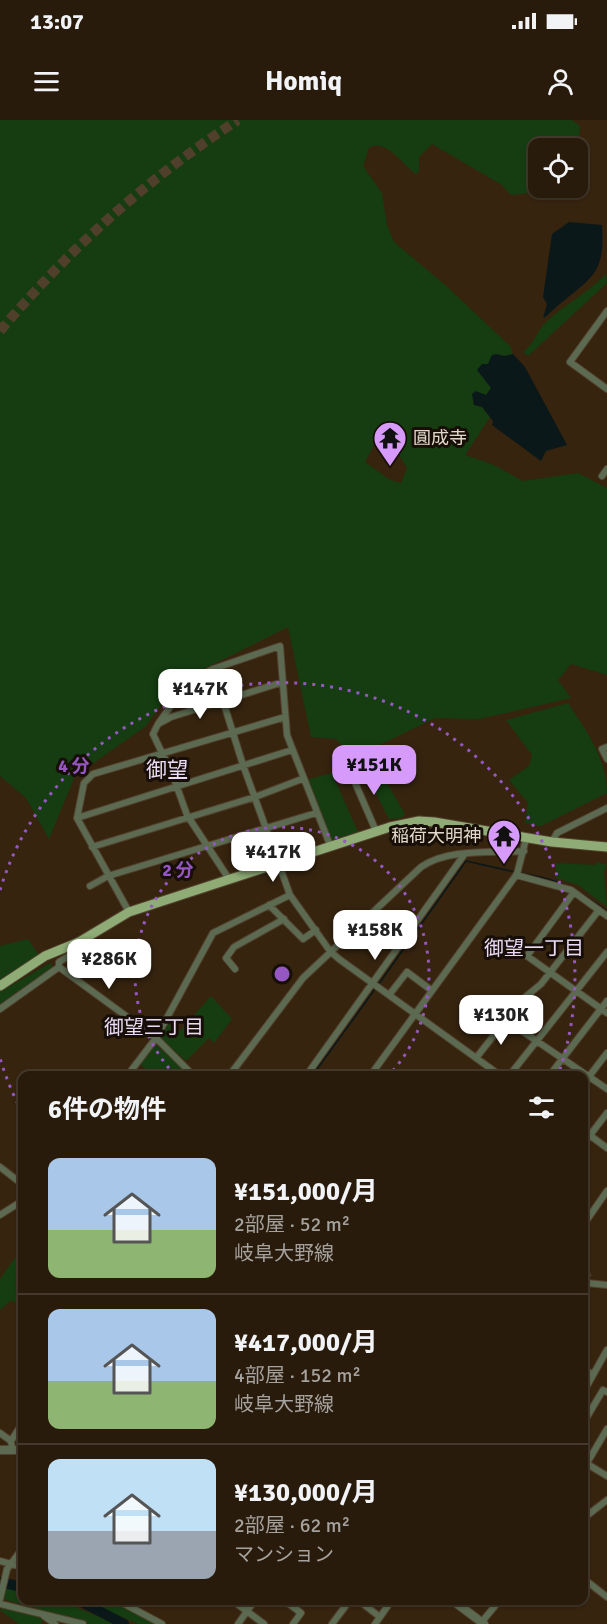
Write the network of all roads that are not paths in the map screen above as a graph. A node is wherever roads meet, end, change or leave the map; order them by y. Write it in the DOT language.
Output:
graph roads {
  1 [pos="607,311"];
  2 [pos="607,389"];
  3 [pos="607,469"];
  4 [pos="602,476"];
  5 [pos="213,669"];
  6 [pos="283,681"];
  7 [pos="221,700"];
  8 [pos="285,717"];
  9 [pos="158,724"];
  10 [pos="232,732"];
  11 [pos="607,747"];
  12 [pos="292,750"];
  13 [pos="162,753"];
  14 [pos="607,759"];
  15 [pos="243,765"];
  16 [pos="350,771"];
  17 [pos="302,779"];
  18 [pos="177,787"];
  19 [pos="255,796"];
  20 [pos="607,808"];
  21 [pos="316,813"];
  22 [pos="188,817"];
  23 [pos="77,818"];
  24 [pos="268,828"];
  25 [pos="376,831"];
  26 [pos="526,839"];
  27 [pos="552,842"];
  28 [pos="208,845"];
  29 [pos="330,845"];
  30 [pos="92,847"];
  31 [pos="607,847"];
  32 [pos="524,851"];
  33 [pos="465,855"];
  34 [pos="279,863"];
  35 [pos="516,875"];
  36 [pos="108,876"];
  37 [pos="229,879"];
  38 [pos="90,886"];
  39 [pos="574,892"];
  40 [pos="290,895"];
  41 [pos="269,905"];
  42 [pos="599,910"];
  43 [pos="129,912"];
  44 [pos="607,916"];
  45 [pos="284,920"];
  46 [pos="316,930"];
  47 [pos="79,942"];
  48 [pos="330,951"];
  49 [pos="607,952"];
  50 [pos="58,968"];
  51 [pos="235,969"];
  52 [pos="550,973"];
  53 [pos="373,984"];
  54 [pos="0,986"];
  55 [pos="431,990"];
  56 [pos="576,992"];
  57 [pos="389,995"];
  58 [pos="607,1001"];
  59 [pos="0,1009"];
  60 [pos="604,1011"];
  61 [pos="415,1014"];
  62 [pos="506,1020"];
  63 [pos="156,1038"];
  64 [pos="536,1041"];
  65 [pos="607,1053"];
  66 [pos="476,1058"];
  67 [pos="562,1059"];
  68 [pos="131,1071"];
  69 [pos="190,1071"];
  70 [pos="233,1071"];
  71 [pos="310,1071"];
  72 [pos="374,1071"];
  73 [pos="494,1071"];
  74 [pos="513,1071"];
  75 [pos="553,1071"];
  76 [pos="580,1071"];
  77 [pos="589,1077"];
  78 [pos="607,1089"];
  79 [pos="607,1113"];
  80 [pos="588,1131"];
  81 [pos="588,1134"];
  82 [pos="607,1148"];
  83 [pos="0,1167"];
  84 [pos="18,1181"];
  85 [pos="607,1191"];
  86 [pos="18,1204"];
  87 [pos="0,1215"];
  88 [pos="588,1218"];
  89 [pos="607,1277"];
  90 [pos="588,1278"];
  91 [pos="605,1285"];
  92 [pos="607,1350"];
  93 [pos="588,1372"];
  94 [pos="593,1375"];
  95 [pos="588,1384"];
  96 [pos="607,1392"];
  97 [pos="588,1415"];
  98 [pos="607,1429"];
  99 [pos="18,1432"];
  100 [pos="0,1433"];
  101 [pos="12,1445"];
  102 [pos="18,1448"];
  103 [pos="0,1450"];
  104 [pos="588,1458"];
  105 [pos="588,1464"];
  106 [pos="607,1475"];
  107 [pos="607,1500"];
  108 [pos="588,1515"];
  109 [pos="18,1554"];
  110 [pos="0,1561"];
  111 [pos="9,1566"];
  112 [pos="18,1567"];
  113 [pos="588,1582"];
  114 [pos="607,1597"];
  115 [pos="0,1598"];
  116 [pos="0,1604"];
  117 [pos="126,1605"];
  118 [pos="239,1605"];
  119 [pos="251,1605"];
  120 [pos="291,1605"];
  121 [pos="346,1605"];
  122 [pos="364,1605"];
  123 [pos="389,1605"];
  124 [pos="459,1605"];
  125 [pos="496,1605"];
  126 [pos="247,1611"];
  127 [pos="41,1614"];
  128 [pos="380,1617"];
  129 [pos="482,1623"];
  130 [pos="55,1624"];
  131 [pos="83,1624"];
  132 [pos="162,1624"];
  133 [pos="238,1624"];
  134 [pos="264,1624"];
  135 [pos="293,1624"];
  136 [pos="332,1624"];
  137 [pos="375,1624"];
  1 -- 2 [label="street"];
  3 -- 4 [label="street"];
  5 -- 6 [label="street"];
  5 -- 7 [label="street"];
  5 -- 9 [label="street"];
  6 -- 7 [label="street"];
  6 -- 8 [label="street"];
  7 -- 9 [label="street"];
  7 -- 10 [label="street"];
  8 -- 10 [label="street"];
  8 -- 12 [label="street"];
  9 -- 13 [label="street"];
  10 -- 13 [label="street"];
  10 -- 15 [label="street"];
  11 -- 14 [label="street"];
  12 -- 15 [label="street"];
  12 -- 17 [label="street"];
  13 -- 18 [label="street"];
  13 -- 23 [label="street"];
  15 -- 18 [label="street"];
  15 -- 19 [label="street"];
  16 -- 25 [label="street"];
  17 -- 19 [label="street"];
  17 -- 21 [label="street"];
  18 -- 22 [label="street"];
  18 -- 23 [label="street"];
  19 -- 22 [label="street"];
  19 -- 24 [label="street"];
  20 -- 27 [label="street"];
  21 -- 24 [label="street"];
  21 -- 29 [label="street"];
  22 -- 28 [label="street"];
  22 -- 30 [label="street"];
  23 -- 30 [label="street"];
  24 -- 28 [label="street"];
  24 -- 34 [label="street"];
  25 -- 26 [label="main road"];
  25 -- 29 [label="main road"];
  26 -- 27 [label="main road"];
  26 -- 32 [label="street"];
  27 -- 31 [label="main road"];
  28 -- 36 [label="street"];
  28 -- 37 [label="street"];
  29 -- 34 [label="main road"];
  30 -- 36 [label="street"];
  32 -- 33 [label="street"];
  32 -- 35 [label="street"];
  33 -- 48 [label="street"];
  33 -- 53 [label="street"];
  34 -- 37 [label="main road"];
  34 -- 40 [label="street"];
  35 -- 39 [label="street"];
  35 -- 55 [label="street"];
  36 -- 38 [label="street"];
  36 -- 43 [label="street"];
  37 -- 43 [label="main road"];
  39 -- 42 [label="street"];
  39 -- 52 [label="street"];
  40 -- 41 [label="street"];
  40 -- 46 [label="street"];
  41 -- 45 [label="street"];
  41 -- 63 [label="street"];
  42 -- 44 [label="street"];
  42 -- 52 [label="street"];
  43 -- 47 [label="main road"];
  45 -- 46 [label="street"];
  45 -- 51 [label="street"];
  46 -- 48 [label="street"];
  47 -- 50 [label="street"];
  47 -- 54 [label="main road"];
  48 -- 53 [label="street"];
  48 -- 70 [label="street"];
  49 -- 56 [label="street"];
  50 -- 59 [label="street"];
  50 -- 63 [label="street"];
  52 -- 56 [label="street"];
  52 -- 62 [label="street"];
  53 -- 57 [label="street"];
  53 -- 71 [label="street"];
  55 -- 57 [label="street"];
  55 -- 61 [label="street"];
  56 -- 60 [label="street"];
  56 -- 64 [label="street"];
  57 -- 61 [label="street"];
  58 -- 60 [label="street"];
  60 -- 67 [label="street"];
  61 -- 66 [label="street"];
  61 -- 72 [label="street"];
  62 -- 64 [label="street"];
  62 -- 66 [label="street"];
  63 -- 68 [label="street"];
  63 -- 69 [label="street"];
  64 -- 67 [label="street"];
  64 -- 74 [label="street"];
  65 -- 77 [label="street"];
  66 -- 73 [label="street"];
  67 -- 75 [label="street"];
  67 -- 76 [label="street"];
  77 -- 78 [label="street"];
  79 -- 80 [label="street"];
  81 -- 82 [label="street"];
  83 -- 84 [label="street"];
  85 -- 88 [label="street"];
  86 -- 87 [label="street"];
  89 -- 91 [label="street"];
  90 -- 91 [label="street"];
  92 -- 94 [label="street"];
  93 -- 94 [label="street"];
  94 -- 95 [label="street"];
  96 -- 97 [label="street"];
  98 -- 104 [label="street"];
  99 -- 101 [label="street"];
  100 -- 101 [label="street"];
  101 -- 102 [label="street"];
  101 -- 103 [label="street"];
  105 -- 106 [label="street"];
  107 -- 108 [label="street"];
  109 -- 111 [label="street"];
  110 -- 111 [label="street"];
  111 -- 112 [label="street"];
  111 -- 115 [label="street"];
  113 -- 114 [label="street"];
  116 -- 127 [label="street"];
  117 -- 132 [label="street"];
  118 -- 126 [label="street"];
  119 -- 126 [label="street"];
  120 -- 135 [label="street"];
  121 -- 136 [label="street"];
  122 -- 128 [label="street"];
  123 -- 128 [label="street"];
  124 -- 129 [label="street"];
  125 -- 129 [label="street"];
  126 -- 133 [label="street"];
  126 -- 134 [label="street"];
  127 -- 130 [label="street"];
  127 -- 131 [label="street"];
  128 -- 137 [label="street"];
}
